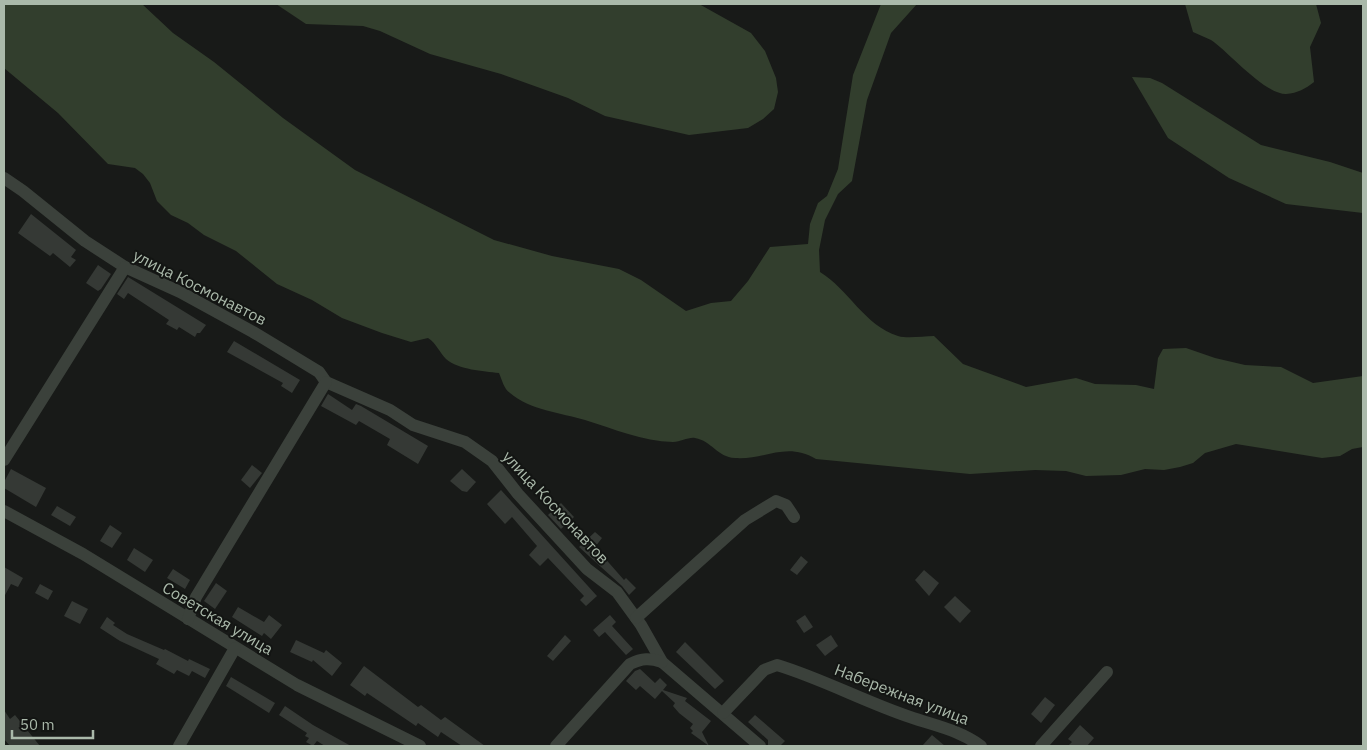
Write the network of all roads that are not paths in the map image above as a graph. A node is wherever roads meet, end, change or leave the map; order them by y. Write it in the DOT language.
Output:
graph roads {
  1 [pos="4,178"];
  2 [pos="125,267"];
  3 [pos="326,382"];
  4 [pos="4,460"];
  5 [pos="4,512"];
  6 [pos="794,517"];
  7 [pos="636,618"];
  8 [pos="188,619"];
  9 [pos="235,648"];
  10 [pos="662,662"];
  11 [pos="1107,672"];
  12 [pos="723,713"];
  13 [pos="178,746"];
  14 [pos="420,746"];
  15 [pos="556,746"];
  16 [pos="760,746"];
  17 [pos="981,746"];
  18 [pos="1041,746"];
  1 -- 2 [label="street, улица Космонавтов"];
  2 -- 3 [label="street, улица Космонавтов"];
  2 -- 4 [label="street"];
  3 -- 7 [label="street, улица Космонавтов"];
  3 -- 8 [label="street"];
  5 -- 8 [label="street, Советская улица"];
  6 -- 7 [label="street"];
  7 -- 10 [label="street, улица Космонавтов"];
  8 -- 9 [label="street, Советская улица"];
  9 -- 13 [label="street"];
  9 -- 14 [label="street, Советская улица"];
  10 -- 12 [label="street, улица Космонавтов"];
  10 -- 15 [label="street"];
  11 -- 18 [label="street"];
  12 -- 16 [label="street, улица Космонавтов"];
  12 -- 17 [label="street, Набережная улица"];
}
